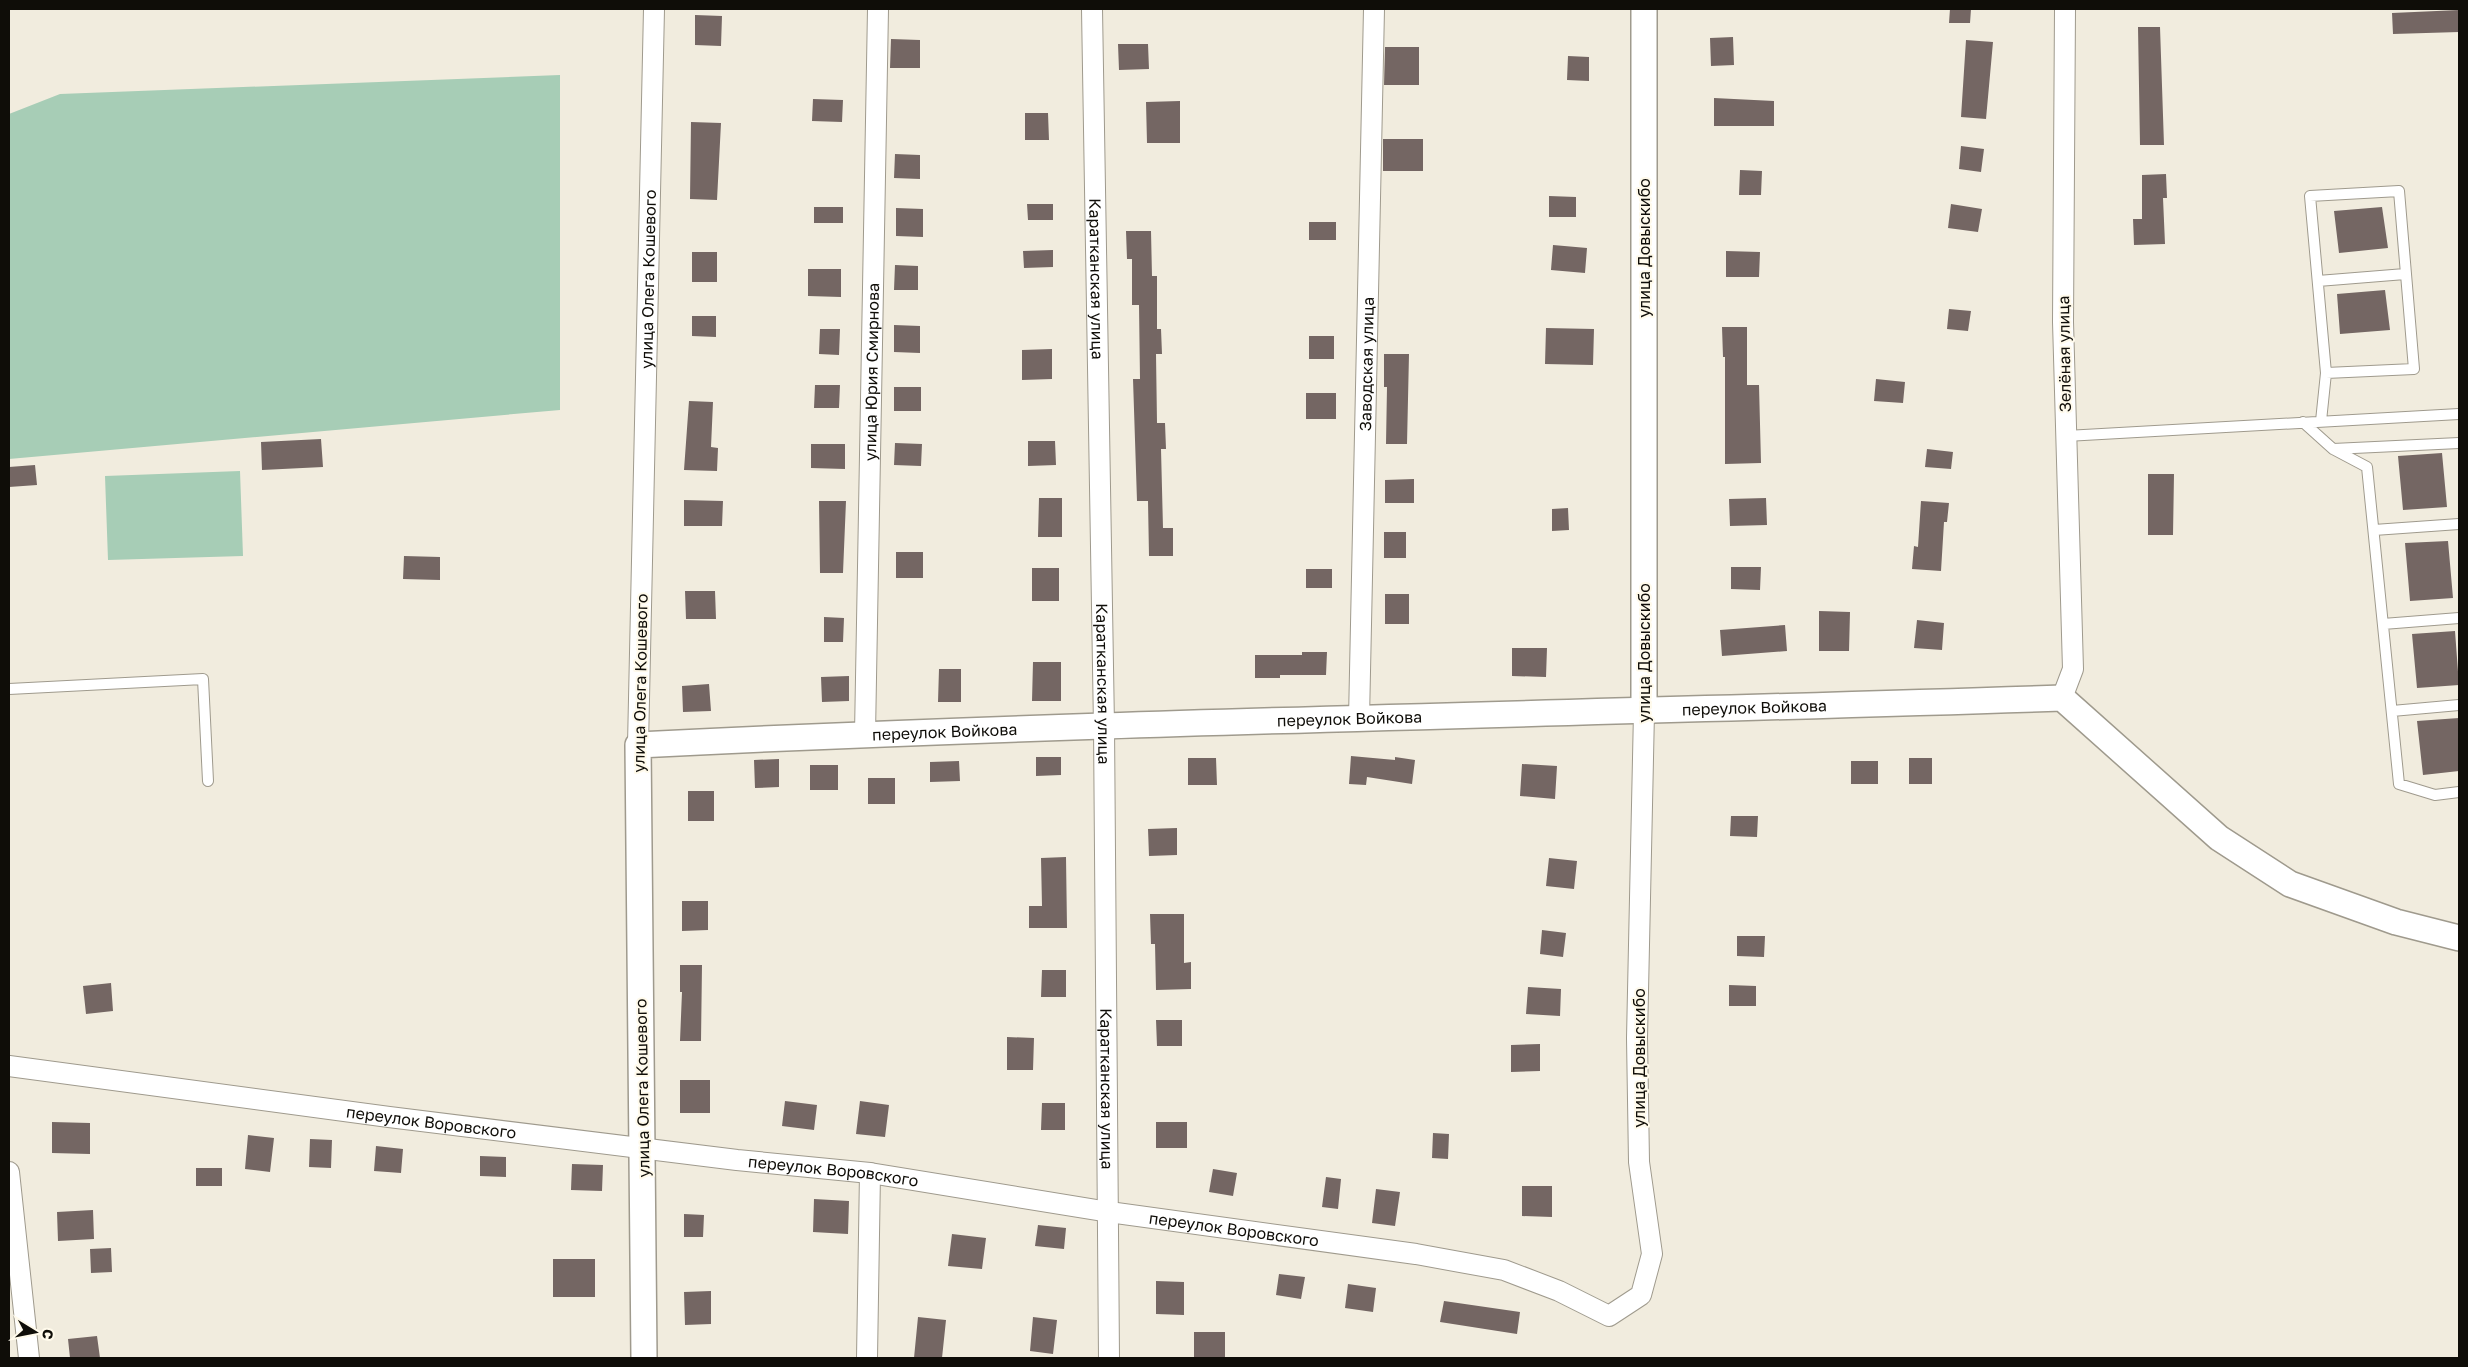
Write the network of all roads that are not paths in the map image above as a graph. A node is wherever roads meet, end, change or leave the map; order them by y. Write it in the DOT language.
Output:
graph roads {
  1 [pos="654,9"];
  2 [pos="878,9"];
  3 [pos="1092,9"];
  4 [pos="1374,9"];
  5 [pos="1644,9"];
  6 [pos="2065,9"];
  7 [pos="2405,274"];
  8 [pos="2318,281"];
  9 [pos="2326,373"];
  10 [pos="2459,414"];
  11 [pos="2320,421"];
  12 [pos="2304,422"];
  13 [pos="2066,436"];
  14 [pos="2459,443"];
  15 [pos="2333,448"];
  16 [pos="2459,524"];
  17 [pos="2374,530"];
  18 [pos="2459,618"];
  19 [pos="2383,624"];
  20 [pos="9,689"];
  21 [pos="2062,698"];
  22 [pos="2459,705"];
  23 [pos="2392,711"];
  24 [pos="1644,712"];
  25 [pos="1359,719"];
  26 [pos="1104,726"];
  27 [pos="865,734"];
  28 [pos="638,745"];
  29 [pos="208,781"];
  30 [pos="2459,792"];
  31 [pos="2459,938"];
  32 [pos="9,1066"];
  33 [pos="643,1148"];
  34 [pos="9,1172"];
  35 [pos="870,1173"];
  36 [pos="1109,1212"];
  37 [pos="1641,1295"];
  38 [pos="29,1358"];
  39 [pos="644,1358"];
  40 [pos="867,1358"];
  41 [pos="1109,1358"];
  1 -- 28 [label="street, улица Олега Кошевого"];
  2 -- 27 [label="street, улица Юрия Смирнова"];
  3 -- 26 [label="street, Каратканская улица"];
  4 -- 25 [label="street, Заводская улица"];
  5 -- 24 [label="street, улица Довыскибо"];
  6 -- 13 [label="street, Зелёная улица"];
  7 -- 8 [label="lane"];
  7 -- 8 [label="lane"];
  7 -- 9 [label="lane"];
  8 -- 9 [label="lane"];
  9 -- 11 [label="lane"];
  10 -- 11 [label="lane"];
  11 -- 12 [label="lane"];
  12 -- 13 [label="lane"];
  12 -- 15 [label="lane"];
  13 -- 21 [label="street, Зелёная улица"];
  14 -- 15 [label="lane"];
  15 -- 17 [label="lane"];
  16 -- 17 [label="lane"];
  17 -- 19 [label="lane"];
  18 -- 19 [label="lane"];
  19 -- 23 [label="lane"];
  20 -- 29 [label="lane"];
  21 -- 24 [label="street, переулок Войкова"];
  21 -- 31 [label="street"];
  22 -- 23 [label="lane"];
  23 -- 30 [label="lane"];
  24 -- 25 [label="street, переулок Войкова"];
  24 -- 37 [label="street, улица Довыскибо"];
  25 -- 26 [label="street, переулок Войкова"];
  26 -- 27 [label="street, переулок Войкова"];
  26 -- 36 [label="street, Каратканская улица"];
  27 -- 28 [label="street, переулок Войкова"];
  28 -- 33 [label="street, улица Олега Кошевого"];
  32 -- 33 [label="street, переулок Воровского"];
  33 -- 35 [label="street, переулок Воровского"];
  33 -- 39 [label="street, улица Олега Кошевого"];
  34 -- 38 [label="street"];
  35 -- 36 [label="street, переулок Воровского"];
  35 -- 40 [label="street"];
  36 -- 37 [label="street, переулок Воровского"];
  36 -- 41 [label="street, Каратканская улица"];
}
